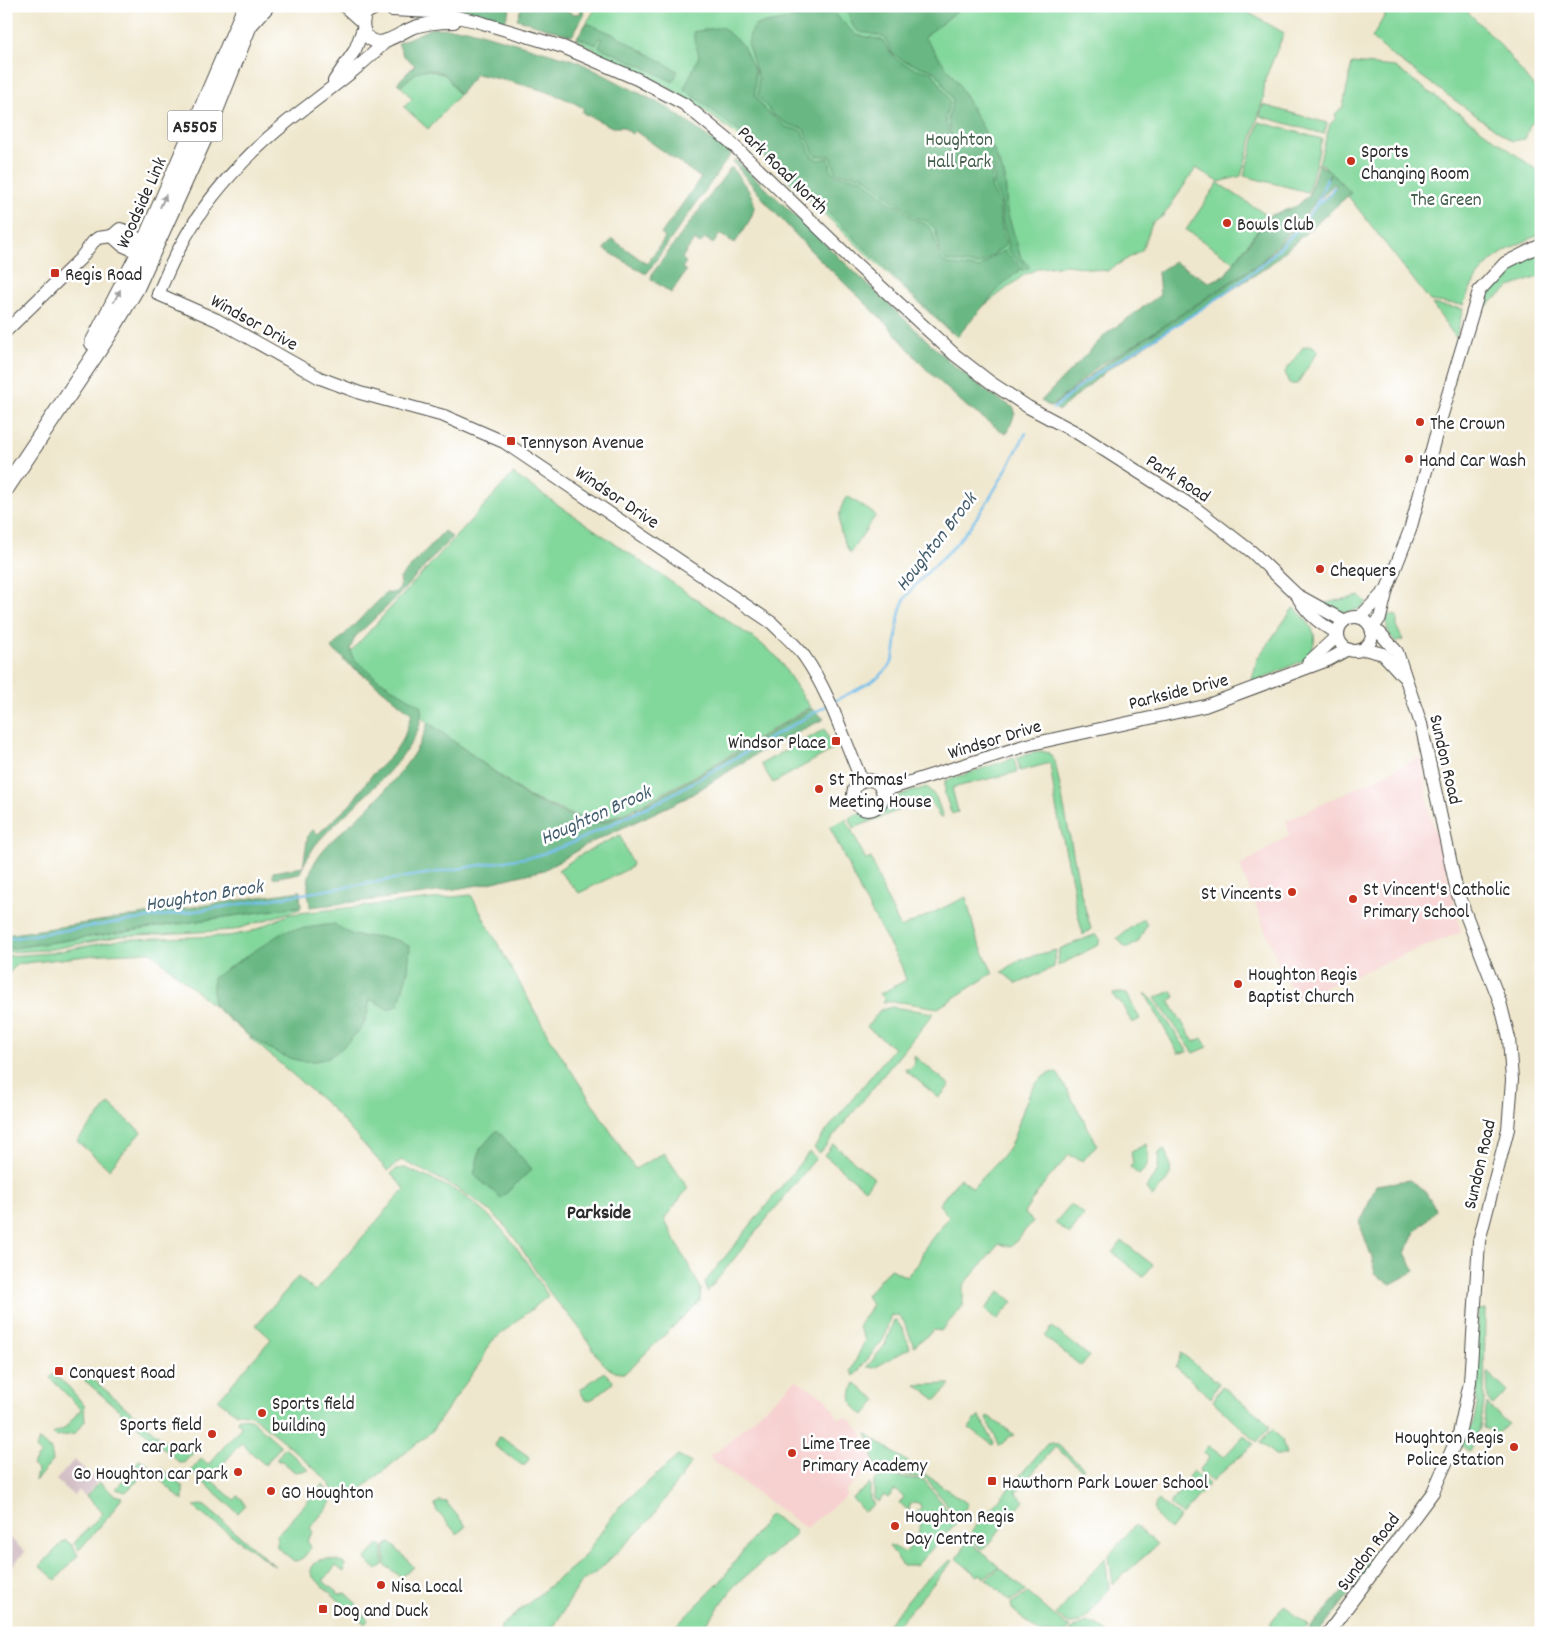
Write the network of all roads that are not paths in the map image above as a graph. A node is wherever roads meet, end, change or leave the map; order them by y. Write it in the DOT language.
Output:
graph roads {
  1 [pos="244,6"];
  2 [pos="266,6"];
  3 [pos="344,6"];
  4 [pos="380,7"];
  5 [pos="476,21"];
  6 [pos="363,26"];
  7 [pos="390,39"];
  8 [pos="329,90"];
  9 [pos="1541,245"];
  10 [pos="148,248"];
  11 [pos="6,331"];
  12 [pos="1028,407"];
  13 [pos="6,488"];
  14 [pos="1387,589"];
  15 [pos="1297,595"];
  16 [pos="1360,617"];
  17 [pos="1344,621"];
  18 [pos="1372,630"];
  19 [pos="1338,635"];
  20 [pos="1364,648"];
  21 [pos="1348,649"];
  22 [pos="1303,668"];
  23 [pos="1405,678"];
  24 [pos="1059,738"];
  25 [pos="862,782"];
  26 [pos="882,791"];
  27 [pos="1328,1633"];
  10 -- 1 [label="main road, Woodside Link / A5505, one-way"];
  2 -- 10 [label="main road, Woodside Link / A5505"];
  3 -- 6 [label="street"];
  4 -- 5 [label="street"];
  4 -- 6 [label="street"];
  4 -- 7 [label="street"];
  5 -- 7 [label="street"];
  5 -- 12 [label="street, Park Road North"];
  6 -- 7 [label="street"];
  6 -- 8 [label="street"];
  7 -- 8 [label="street"];
  8 -- 25 [label="street, Windsor Drive"];
  9 -- 14 [label="street"];
  10 -- 11 [label="street"];
  10 -- 13 [label="main road, Woodside Link / A5505"];
  12 -- 15 [label="street, Park Road"];
  14 -- 16 [label="street"];
  14 -- 18 [label="street"];
  15 -- 17 [label="street, Park Road"];
  15 -- 19 [label="street, Park Road"];
  16 -- 17 [label="street"];
  16 -- 18 [label="street"];
  17 -- 19 [label="street"];
  18 -- 20 [label="street"];
  18 -- 23 [label="street, Sundon Road"];
  19 -- 21 [label="street"];
  19 -- 22 [label="street, Parkside Drive"];
  20 -- 21 [label="street"];
  20 -- 23 [label="street, Sundon Road"];
  21 -- 22 [label="street, Parkside Drive"];
  22 -- 24 [label="street, Parkside Drive"];
  23 -- 27 [label="street, Sundon Road"];
  24 -- 26 [label="street, Windsor Drive"];
  25 -- 26 [label="street"];
  25 -- 26 [label="street"];
}
